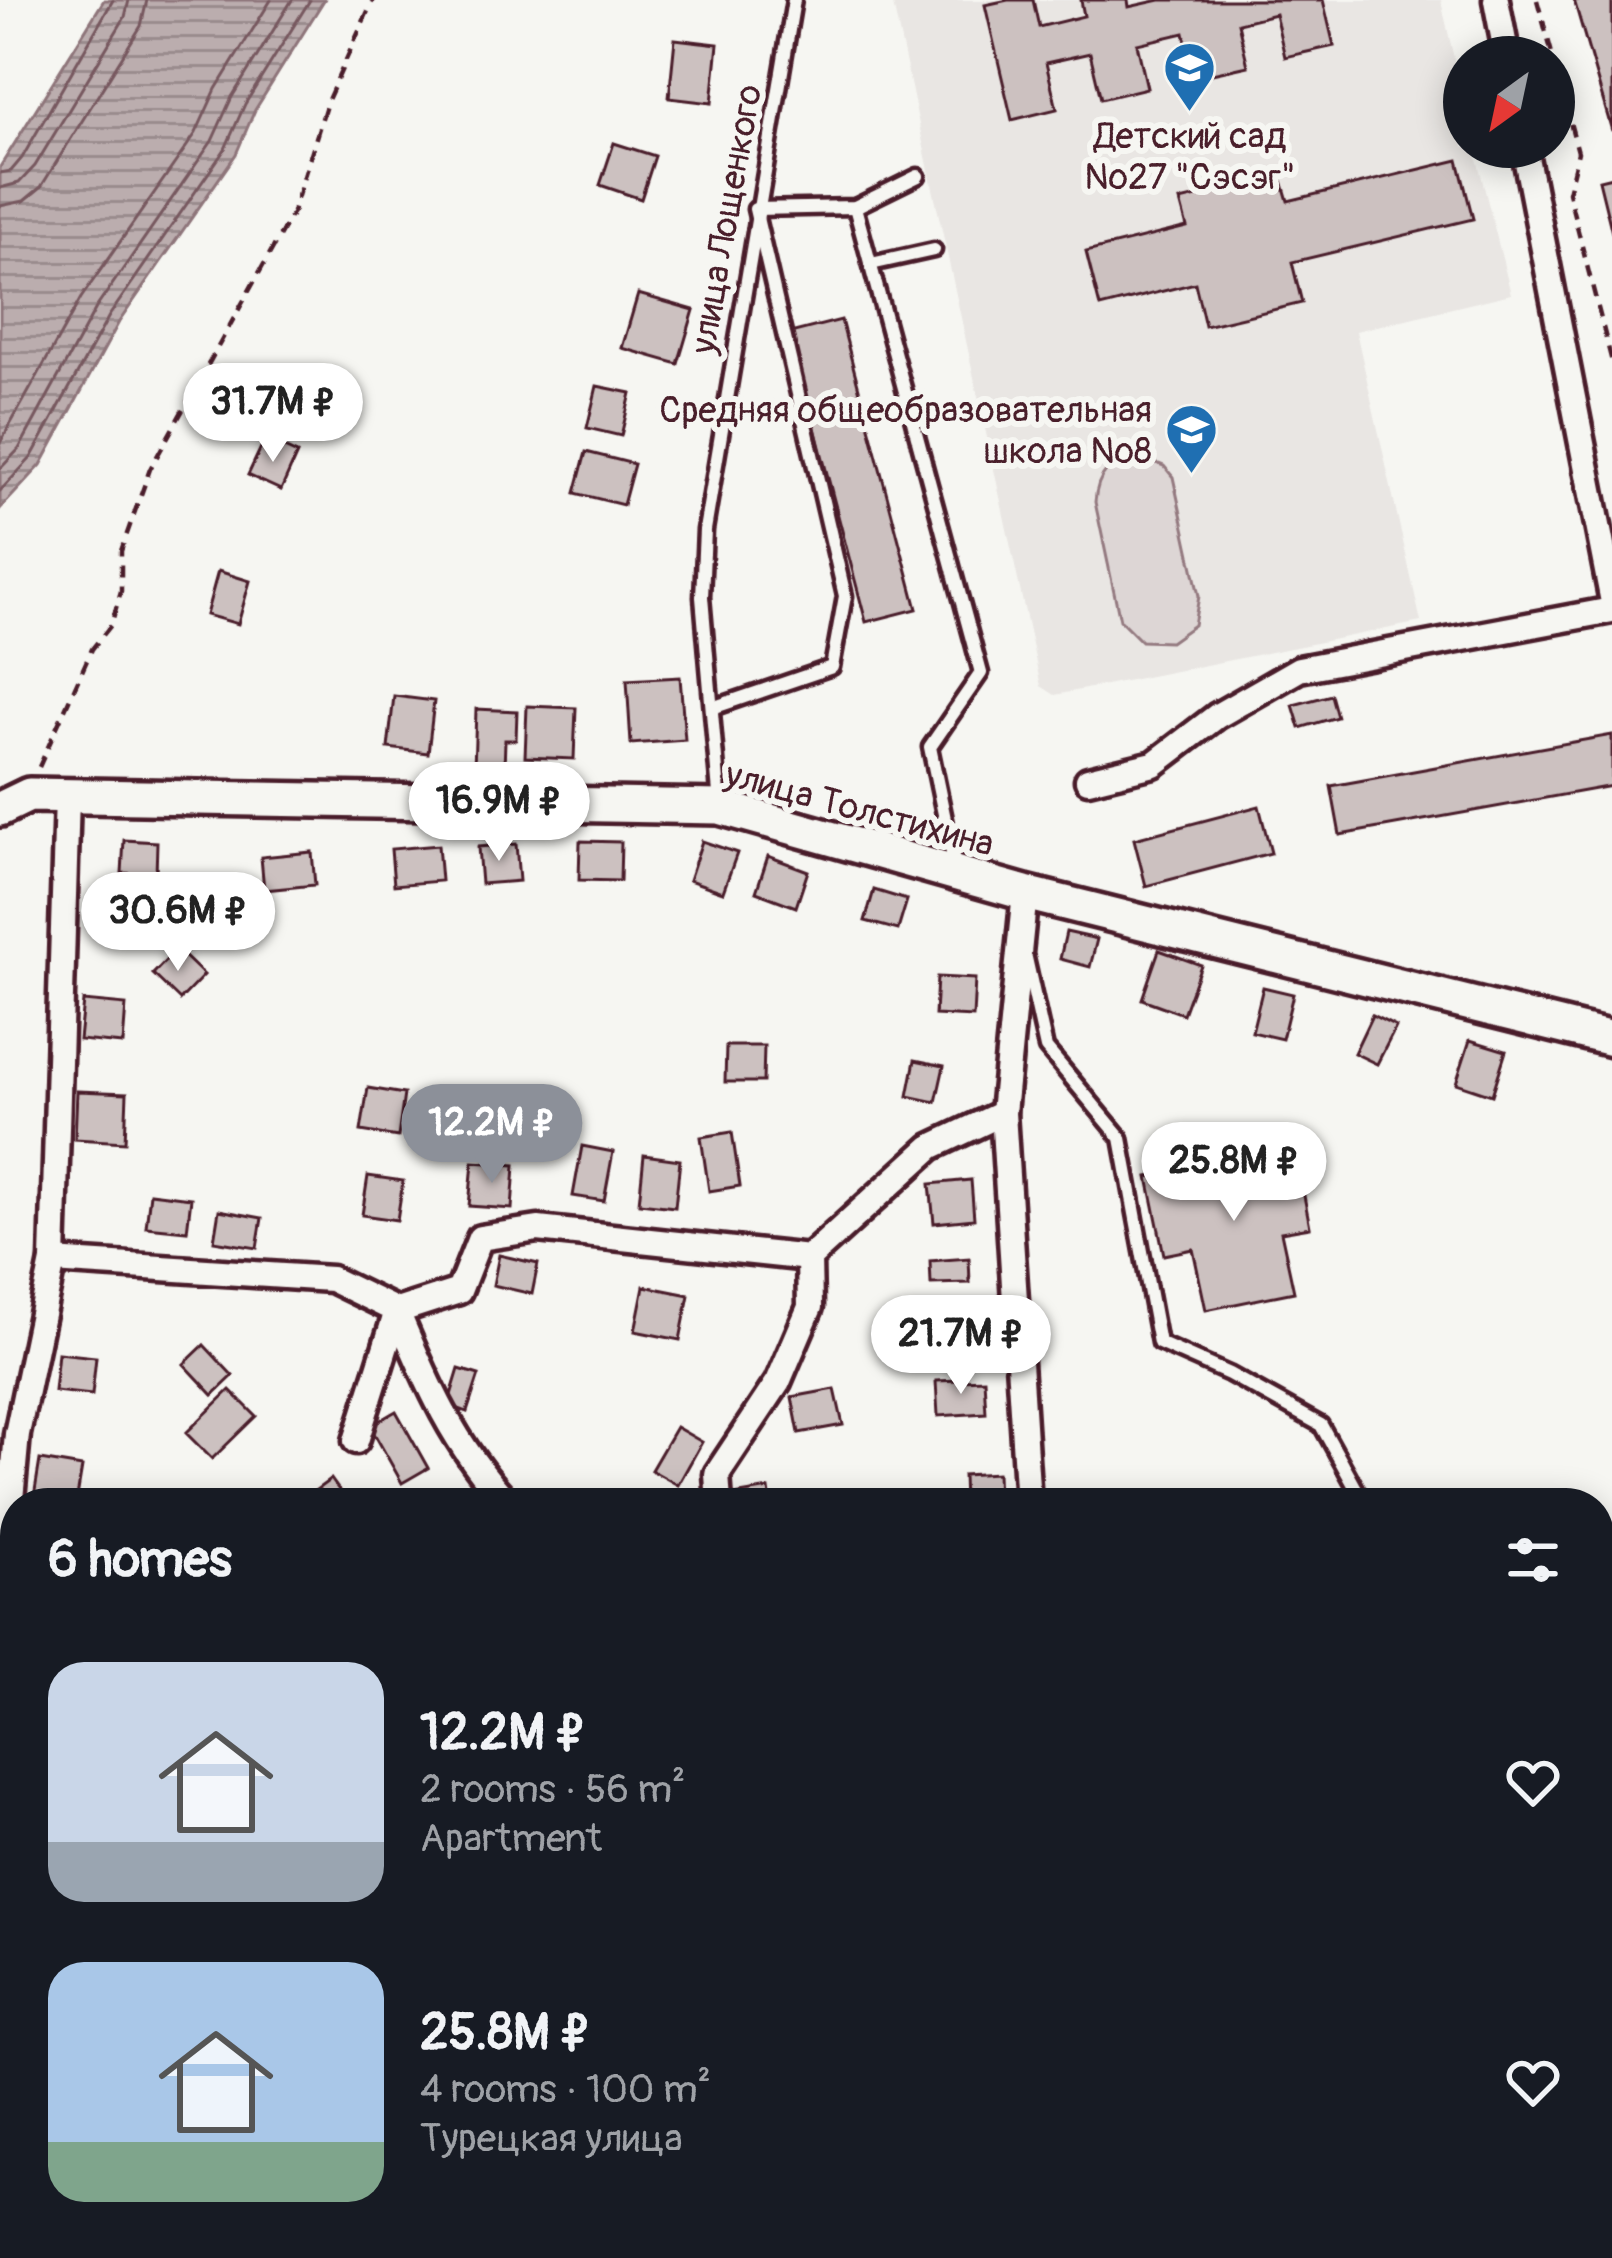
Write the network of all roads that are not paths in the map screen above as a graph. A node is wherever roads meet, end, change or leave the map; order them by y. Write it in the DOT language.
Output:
graph roads {
  1 [pos="794,0"];
  2 [pos="1496,0"];
  3 [pos="1503,36"];
  4 [pos="1528,168"];
  5 [pos="918,176"];
  6 [pos="855,208"];
  7 [pos="755,209"];
  8 [pos="934,250"];
  9 [pos="871,264"];
  10 [pos="1612,597"];
  11 [pos="1612,610"];
  12 [pos="712,708"];
  13 [pos="1088,780"];
  14 [pos="67,796"];
  15 [pos="14,802"];
  16 [pos="720,807"];
  17 [pos="956,874"];
  18 [pos="1025,893"];
  19 [pos="1021,934"];
  20 [pos="1612,1039"];
  21 [pos="1003,1113"];
  22 [pos="809,1258"];
  23 [pos="53,1261"];
  24 [pos="397,1311"];
  25 [pos="8,1432"];
  26 [pos="356,1441"];
  27 [pos="6,1488"];
  28 [pos="494,1488"];
  29 [pos="717,1488"];
  30 [pos="1027,1488"];
  31 [pos="1356,1488"];
  1 -- 7 [label="lane, улица Лощенкого"];
  2 -- 3 [label="street"];
  4 -- 10 [label="street"];
  5 -- 6 [label="lane"];
  6 -- 7 [label="lane"];
  6 -- 9 [label="lane"];
  7 -- 12 [label="lane, улица Лощенкого"];
  7 -- 12 [label="lane"];
  8 -- 9 [label="lane"];
  9 -- 17 [label="lane"];
  11 -- 13 [label="street"];
  12 -- 16 [label="lane, улица Лощенкого"];
  14 -- 15 [label="street, улица Толстихина"];
  14 -- 16 [label="street, улица Толстихина"];
  14 -- 23 [label="street"];
  16 -- 17 [label="street, улица Толстихина"];
  17 -- 18 [label="street, улица Толстихина"];
  18 -- 19 [label="street"];
  18 -- 20 [label="street, улица Толстихина"];
  19 -- 21 [label="street"];
  19 -- 31 [label="lane"];
  21 -- 22 [label="street"];
  21 -- 30 [label="street"];
  22 -- 24 [label="street"];
  22 -- 29 [label="street"];
  23 -- 24 [label="street"];
  23 -- 25 [label="street"];
  24 -- 26 [label="street"];
  24 -- 28 [label="street"];
  25 -- 27 [label="street"];
}
